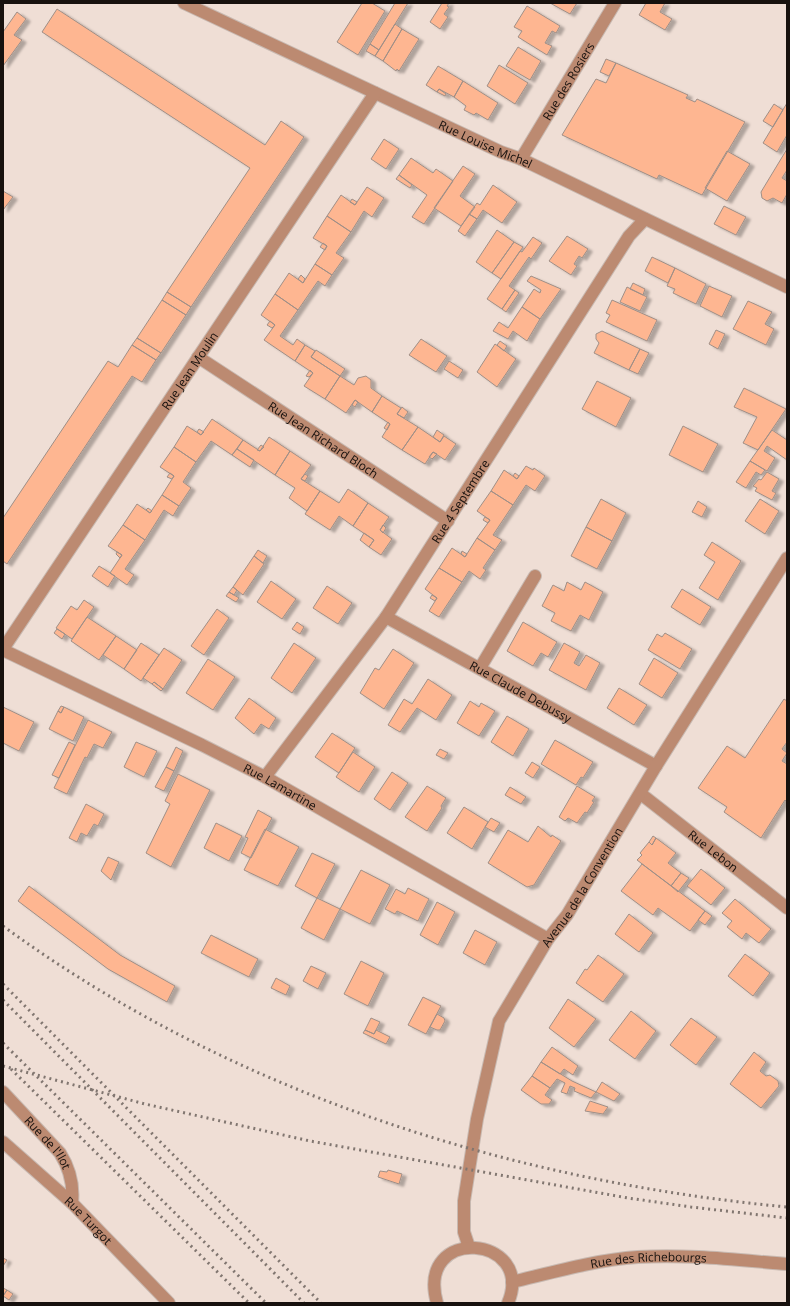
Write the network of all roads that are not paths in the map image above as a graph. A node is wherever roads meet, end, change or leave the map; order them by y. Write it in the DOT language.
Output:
graph roads {
  1 [pos="184,3"];
  2 [pos="615,3"];
  3 [pos="375,93"];
  4 [pos="521,159"];
  5 [pos="645,219"];
  6 [pos="787,287"];
  7 [pos="198,357"];
  8 [pos="448,521"];
  9 [pos="787,558"];
  10 [pos="535,576"];
  11 [pos="386,617"];
  12 [pos="3,649"];
  13 [pos="480,668"];
  14 [pos="656,766"];
  15 [pos="266,777"];
  16 [pos="641,794"];
  17 [pos="787,908"];
  18 [pos="548,939"];
  19 [pos="3,1092"];
  20 [pos="3,1142"];
  21 [pos="72,1203"];
  22 [pos="469,1247"];
  23 [pos="787,1264"];
  24 [pos="512,1282"];
  25 [pos="169,1303"];
  26 [pos="437,1303"];
  27 [pos="508,1303"];
  1 -- 3 [label="street, Rue Louise Michel"];
  2 -- 4 [label="street, Rue des Rosiers"];
  3 -- 4 [label="street, Rue Louise Michel"];
  3 -- 7 [label="street, Rue Jean Moulin"];
  4 -- 5 [label="street, Rue Louise Michel"];
  5 -- 6 [label="street, Rue Louise Michel"];
  5 -- 8 [label="street, Rue 4 Septembre"];
  7 -- 8 [label="street, Rue Jean Richard Bloch"];
  7 -- 12 [label="street, Rue Jean Moulin"];
  8 -- 11 [label="street, Rue 4 Septembre"];
  9 -- 14 [label="street, Avenue de la Convention"];
  10 -- 13 [label="street"];
  11 -- 13 [label="street, Rue Claude Debussy"];
  11 -- 15 [label="street, Rue 4 Septembre"];
  12 -- 15 [label="street, Rue Lamartine"];
  13 -- 14 [label="street, Rue Claude Debussy"];
  14 -- 16 [label="street, Avenue de la Convention"];
  15 -- 18 [label="street, Rue Lamartine"];
  16 -- 17 [label="street, Rue Lebon"];
  16 -- 18 [label="street, Avenue de la Convention"];
  18 -- 22 [label="street, Avenue de la Convention"];
  19 -- 21 [label="street, Rue de l'Ilot"];
  20 -- 21 [label="street, Rue Turgot"];
  21 -- 25 [label="street, Rue Turgot"];
  22 -- 24 [label="street"];
  22 -- 26 [label="street"];
  23 -- 24 [label="street, Rue des Richebourgs"];
  24 -- 27 [label="street"];
}
